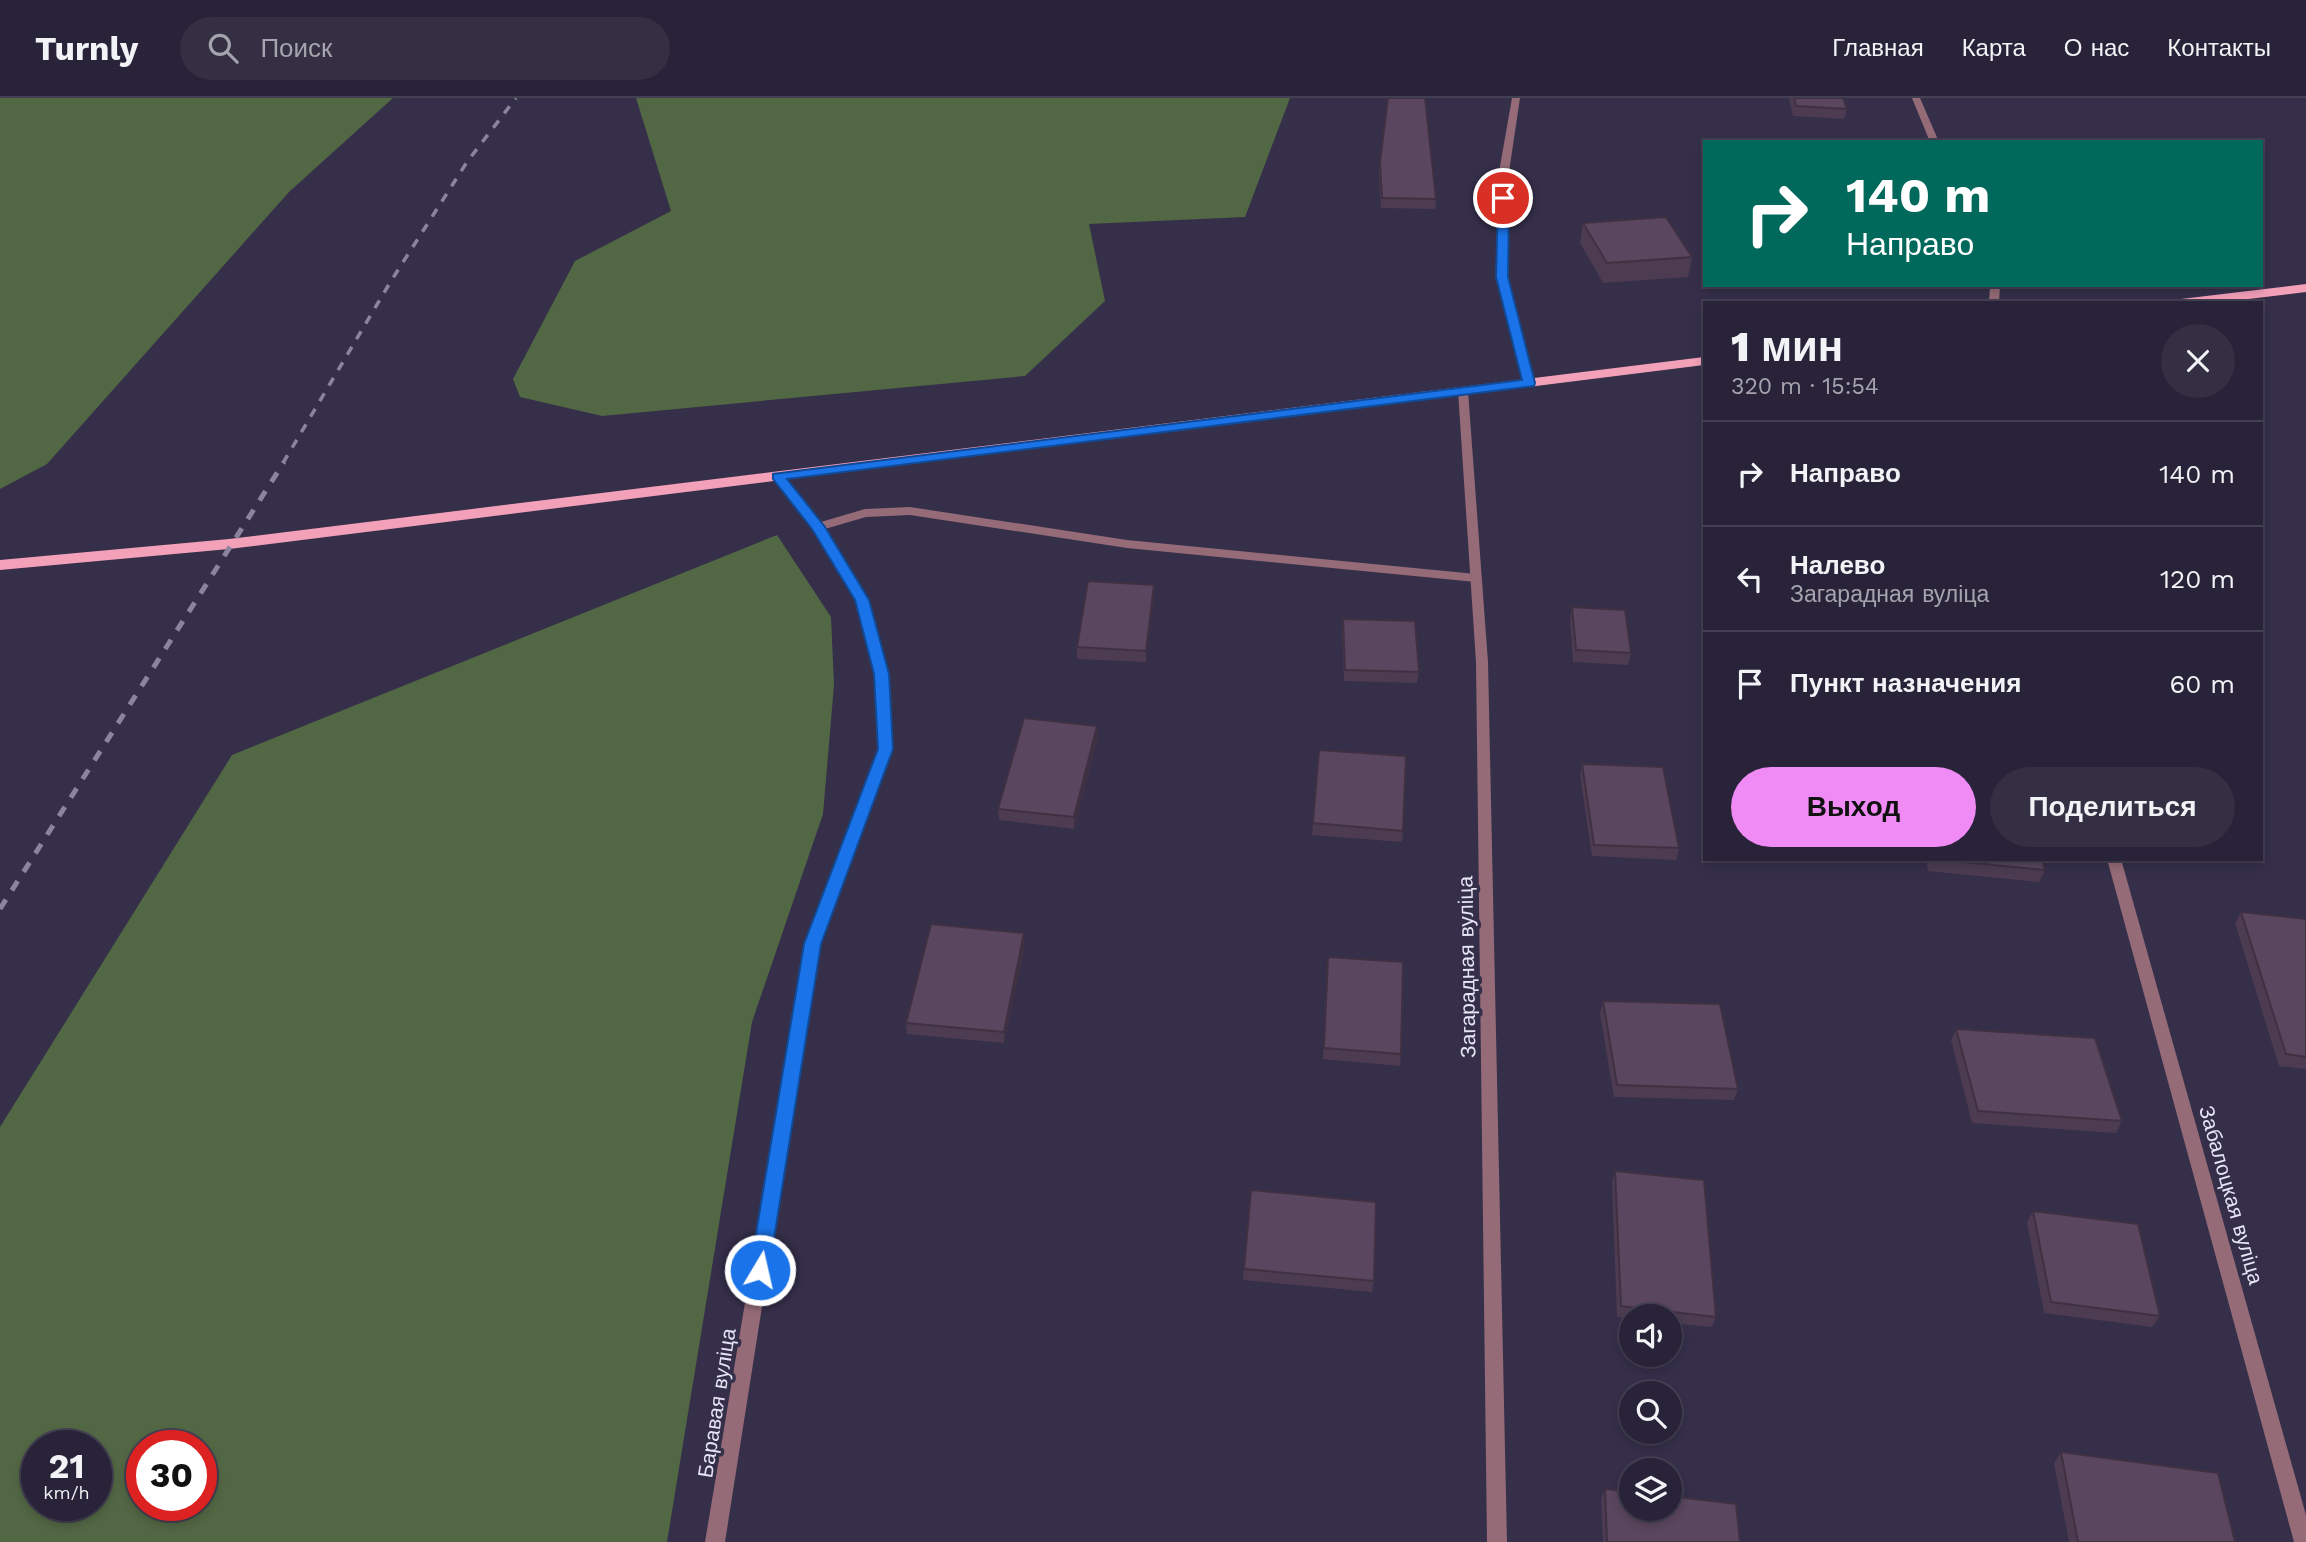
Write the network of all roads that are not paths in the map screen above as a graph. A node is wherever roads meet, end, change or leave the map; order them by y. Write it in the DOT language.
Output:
graph roads {
  1 [pos="1516,98"];
  2 [pos="1916,98"];
  3 [pos="1934,140"];
  4 [pos="2306,288"];
  5 [pos="2198,301"];
  6 [pos="1703,361"];
  7 [pos="1529,383"];
  8 [pos="1463,391"];
  9 [pos="778,476"];
  10 [pos="818,527"];
  11 [pos="0,565"];
  12 [pos="1476,578"];
  13 [pos="2115,861"];
  14 [pos="715,1542"];
  15 [pos="1497,1542"];
  16 [pos="2304,1542"];
  1 -- 7 [label="street"];
  2 -- 3 [label="street"];
  4 -- 5 [label="main road"];
  6 -- 7 [label="main road"];
  7 -- 8 [label="main road"];
  8 -- 9 [label="main road"];
  8 -- 12 [label="street, Загарадная вуліца"];
  9 -- 10 [label="street, Баравая вуліца"];
  9 -- 11 [label="main road"];
  10 -- 12 [label="street"];
  10 -- 14 [label="street, Баравая вуліца"];
  12 -- 15 [label="street, Загарадная вуліца"];
  13 -- 16 [label="street, Забалоцкая вуліца"];
}
